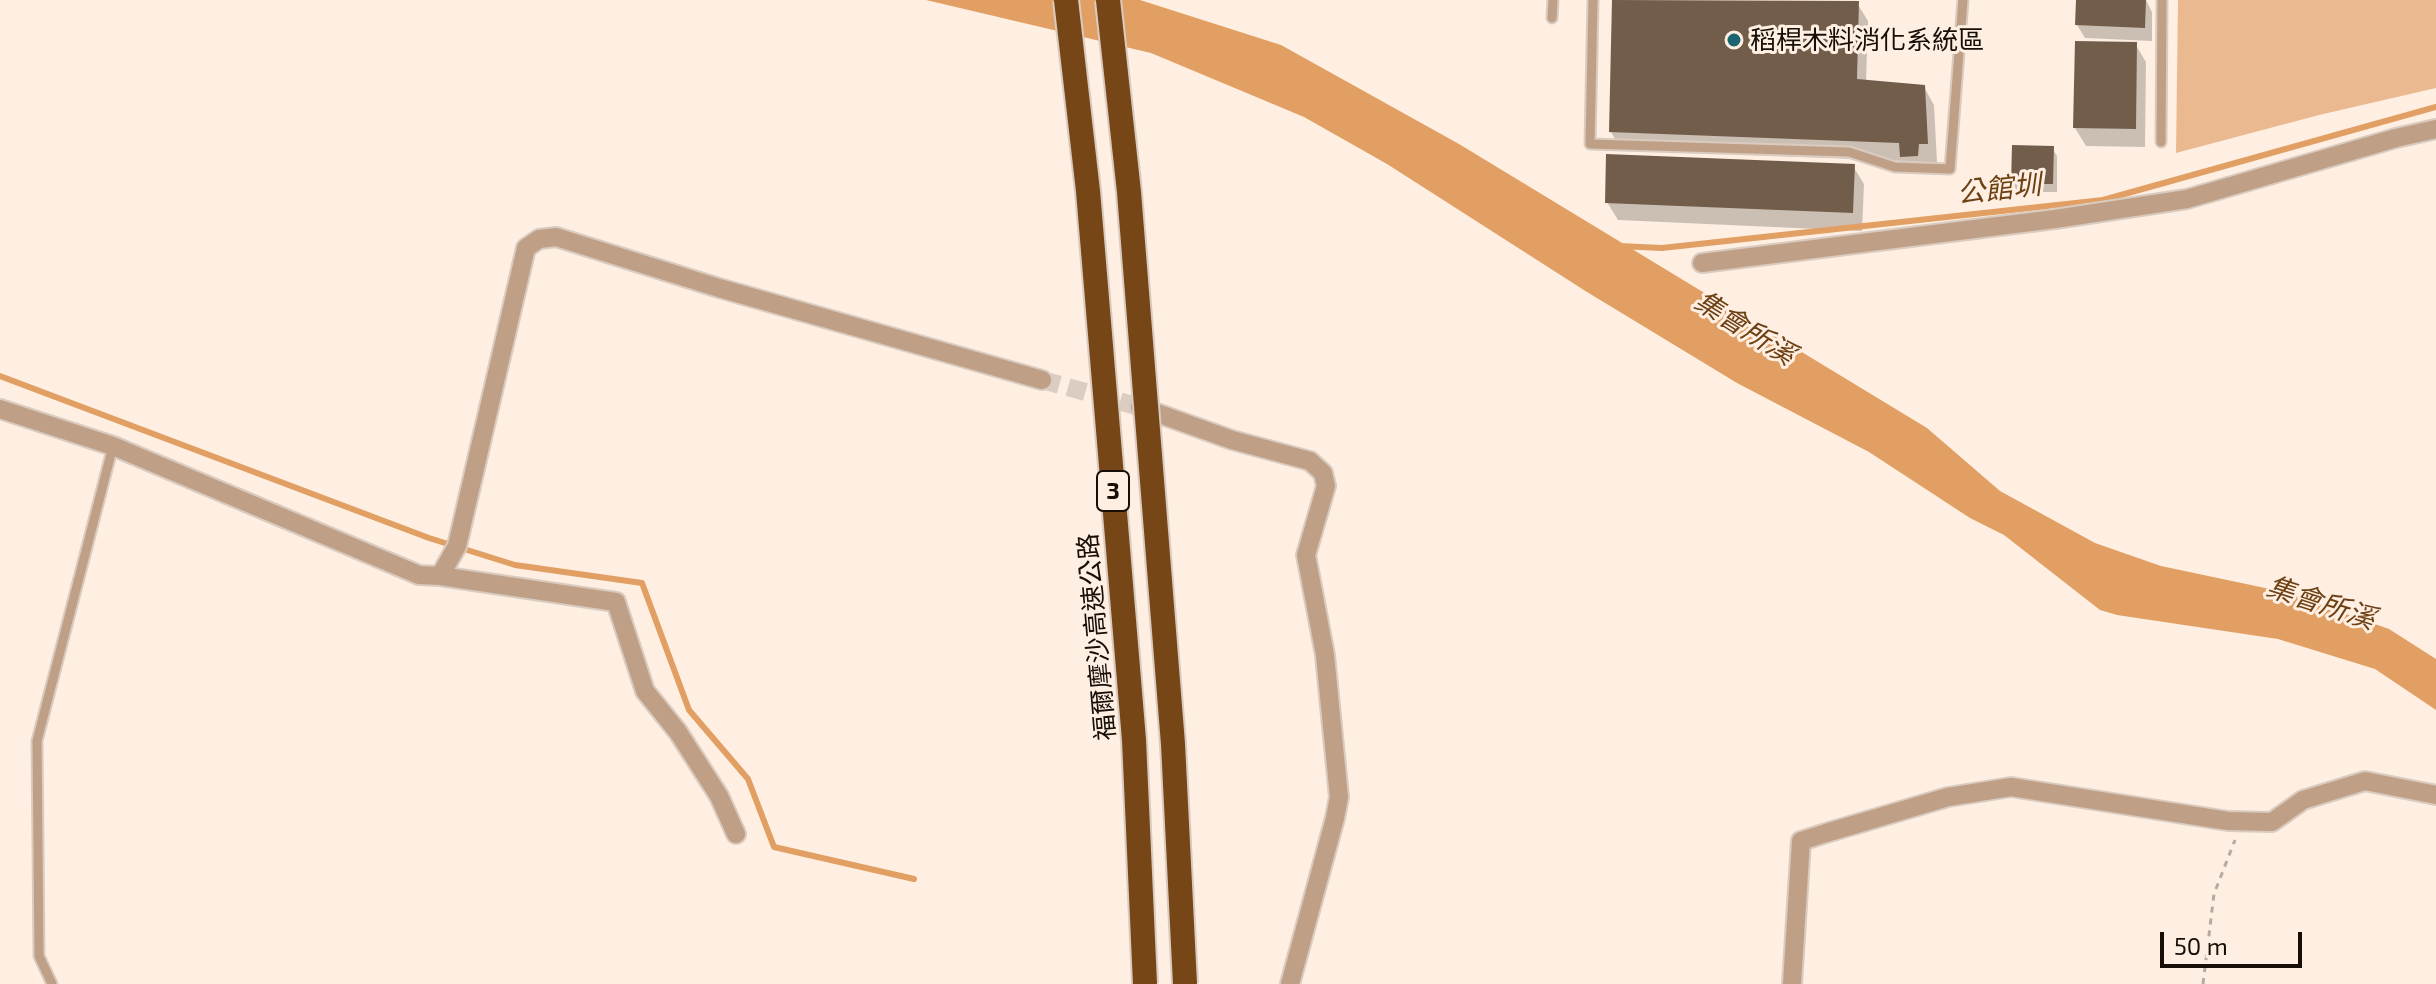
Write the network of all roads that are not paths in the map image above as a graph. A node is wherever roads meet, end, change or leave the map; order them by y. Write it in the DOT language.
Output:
graph roads {
  1 [pos="1066,0"];
  2 [pos="1108,0"];
  3 [pos="1553,0"];
  4 [pos="1593,0"];
  5 [pos="1963,0"];
  6 [pos="2162,0"];
  7 [pos="1552,18"];
  8 [pos="2436,129"];
  9 [pos="2161,142"];
  10 [pos="1702,263"];
  11 [pos="1042,380"];
  12 [pos="1140,407"];
  13 [pos="0,409"];
  14 [pos="113,446"];
  15 [pos="440,576"];
  16 [pos="2436,795"];
  17 [pos="736,834"];
  18 [pos="52,984"];
  19 [pos="1145,984"];
  20 [pos="1185,984"];
  21 [pos="1290,984"];
  22 [pos="1792,984"];
  1 -- 19 [label="highway, 福爾摩沙高速公路 / 3, bridge"];
  2 -- 20 [label="highway, 3, bridge"];
  3 -- 7 [label="lane"];
  4 -- 5 [label="lane"];
  6 -- 9 [label="lane"];
  8 -- 10 [label="street"];
  11 -- 15 [label="street"];
  12 -- 21 [label="street"];
  13 -- 14 [label="street"];
  14 -- 15 [label="street"];
  14 -- 18 [label="lane"];
  15 -- 17 [label="street"];
  16 -- 22 [label="street"];
}
